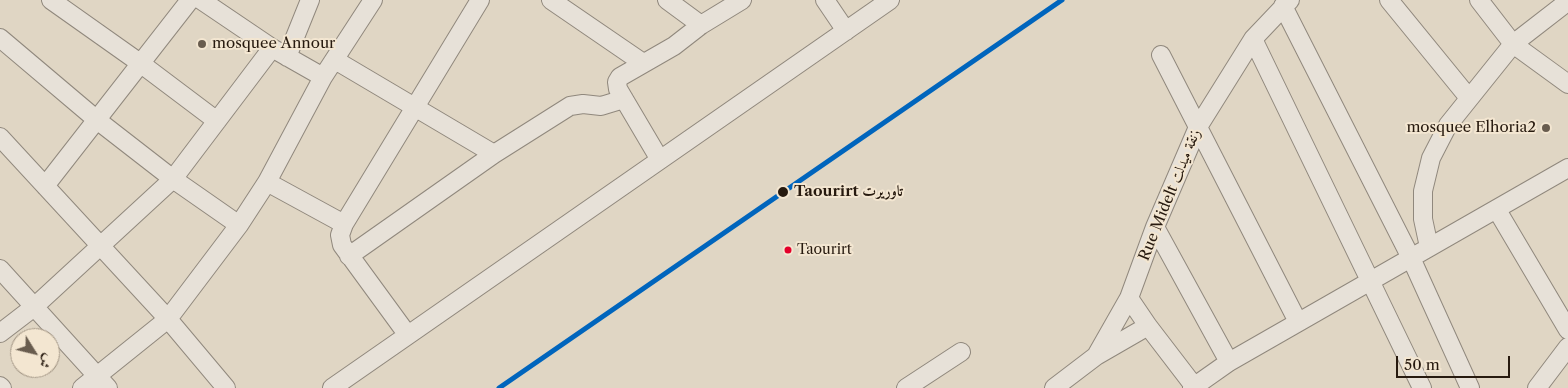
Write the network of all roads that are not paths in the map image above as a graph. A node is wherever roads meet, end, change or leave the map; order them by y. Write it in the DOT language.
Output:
graph roads {
  1 [pos="51,0"];
  2 [pos="190,0"];
  3 [pos="201,0"];
  4 [pos="310,0"];
  5 [pos="373,0"];
  6 [pos="480,0"];
  7 [pos="550,0"];
  8 [pos="667,0"];
  9 [pos="742,0"];
  10 [pos="825,0"];
  11 [pos="890,0"];
  12 [pos="1389,0"];
  13 [pos="1479,0"];
  14 [pos="1286,3"];
  15 [pos="1566,3"];
  16 [pos="701,26"];
  17 [pos="846,31"];
  18 [pos="0,38"];
  19 [pos="1253,40"];
  20 [pos="1513,44"];
  21 [pos="280,53"];
  22 [pos="1161,55"];
  23 [pos="335,60"];
  24 [pos="140,63"];
  25 [pos="643,63"];
  26 [pos="323,77"];
  27 [pos="1568,84"];
  28 [pos="1469,98"];
  29 [pos="624,99"];
  30 [pos="415,107"];
  31 [pos="97,120"];
  32 [pos="217,121"];
  33 [pos="1198,127"];
  34 [pos="0,137"];
  35 [pos="494,154"];
  36 [pos="660,160"];
  37 [pos="1568,168"];
  38 [pos="173,179"];
  39 [pos="267,182"];
  40 [pos="45,186"];
  41 [pos="1497,210"];
  42 [pos="344,224"];
  43 [pos="239,225"];
  44 [pos="1155,227"];
  45 [pos="100,246"];
  46 [pos="1429,247"];
  47 [pos="349,256"];
  48 [pos="1411,258"];
  49 [pos="0,269"];
  50 [pos="1370,281"];
  51 [pos="1129,298"];
  52 [pos="34,306"];
  53 [pos="168,319"];
  54 [pos="1298,322"];
  55 [pos="1148,326"];
  56 [pos="1568,330"];
  57 [pos="0,333"];
  58 [pos="407,334"];
  59 [pos="1568,347"];
  60 [pos="961,352"];
  61 [pos="1096,356"];
  62 [pos="1229,362"];
  63 [pos="102,382"];
  64 [pos="1193,387"];
  65 [pos="82,388"];
  66 [pos="226,388"];
  67 [pos="332,388"];
  68 [pos="906,388"];
  69 [pos="1054,388"];
  70 [pos="1422,388"];
  71 [pos="1470,388"];
  72 [pos="1536,388"];
  1 -- 24 [label="street"];
  2 -- 24 [label="street"];
  3 -- 21 [label="street"];
  4 -- 21 [label="street"];
  5 -- 23 [label="street"];
  6 -- 30 [label="street"];
  7 -- 25 [label="street"];
  8 -- 16 [label="street"];
  9 -- 16 [label="street"];
  10 -- 17 [label="street"];
  11 -- 17 [label="street"];
  12 -- 28 [label="street"];
  13 -- 20 [label="street"];
  14 -- 19 [label="street, Rue Midelt زنقة ميدلت"];
  14 -- 48 [label="street"];
  15 -- 20 [label="street"];
  16 -- 25 [label="street"];
  17 -- 36 [label="street"];
  18 -- 31 [label="street"];
  19 -- 33 [label="street, Rue Midelt زنقة ميدلت"];
  19 -- 50 [label="street"];
  20 -- 27 [label="street"];
  20 -- 28 [label="street"];
  21 -- 26 [label="street"];
  21 -- 32 [label="street"];
  22 -- 33 [label="street"];
  23 -- 26 [label="street"];
  23 -- 30 [label="street"];
  24 -- 31 [label="street"];
  24 -- 32 [label="street"];
  25 -- 29 [label="street"];
  26 -- 39 [label="street"];
  28 -- 46 [label="street"];
  29 -- 35 [label="street"];
  29 -- 36 [label="street"];
  30 -- 35 [label="street"];
  30 -- 42 [label="street"];
  31 -- 38 [label="street"];
  31 -- 40 [label="street"];
  32 -- 38 [label="street"];
  33 -- 44 [label="street, Rue Midelt زنقة ميدلت"];
  33 -- 54 [label="street"];
  34 -- 40 [label="street"];
  35 -- 47 [label="street"];
  36 -- 58 [label="street"];
  37 -- 41 [label="street"];
  38 -- 43 [label="street"];
  38 -- 45 [label="street"];
  39 -- 42 [label="street"];
  39 -- 43 [label="street"];
  40 -- 45 [label="street"];
  41 -- 46 [label="street"];
  41 -- 56 [label="street"];
  42 -- 47 [label="street"];
  43 -- 53 [label="street"];
  44 -- 51 [label="street, Rue Midelt زنقة ميدلت"];
  44 -- 62 [label="street"];
  45 -- 52 [label="street"];
  45 -- 53 [label="street"];
  46 -- 48 [label="street"];
  47 -- 58 [label="street"];
  48 -- 50 [label="street"];
  48 -- 71 [label="street"];
  49 -- 52 [label="street"];
  50 -- 54 [label="street"];
  50 -- 70 [label="street"];
  51 -- 55 [label="street"];
  51 -- 61 [label="street, Rue Midelt زنقة ميدلت"];
  52 -- 57 [label="street"];
  52 -- 63 [label="street"];
  53 -- 63 [label="street"];
  53 -- 66 [label="street"];
  54 -- 62 [label="street"];
  55 -- 61 [label="street"];
  55 -- 64 [label="street"];
  58 -- 67 [label="street"];
  59 -- 72 [label="street"];
  60 -- 68 [label="street"];
  61 -- 69 [label="street, Rue Midelt زنقة ميدلت"];
  62 -- 64 [label="street"];
  63 -- 65 [label="street"];
}
